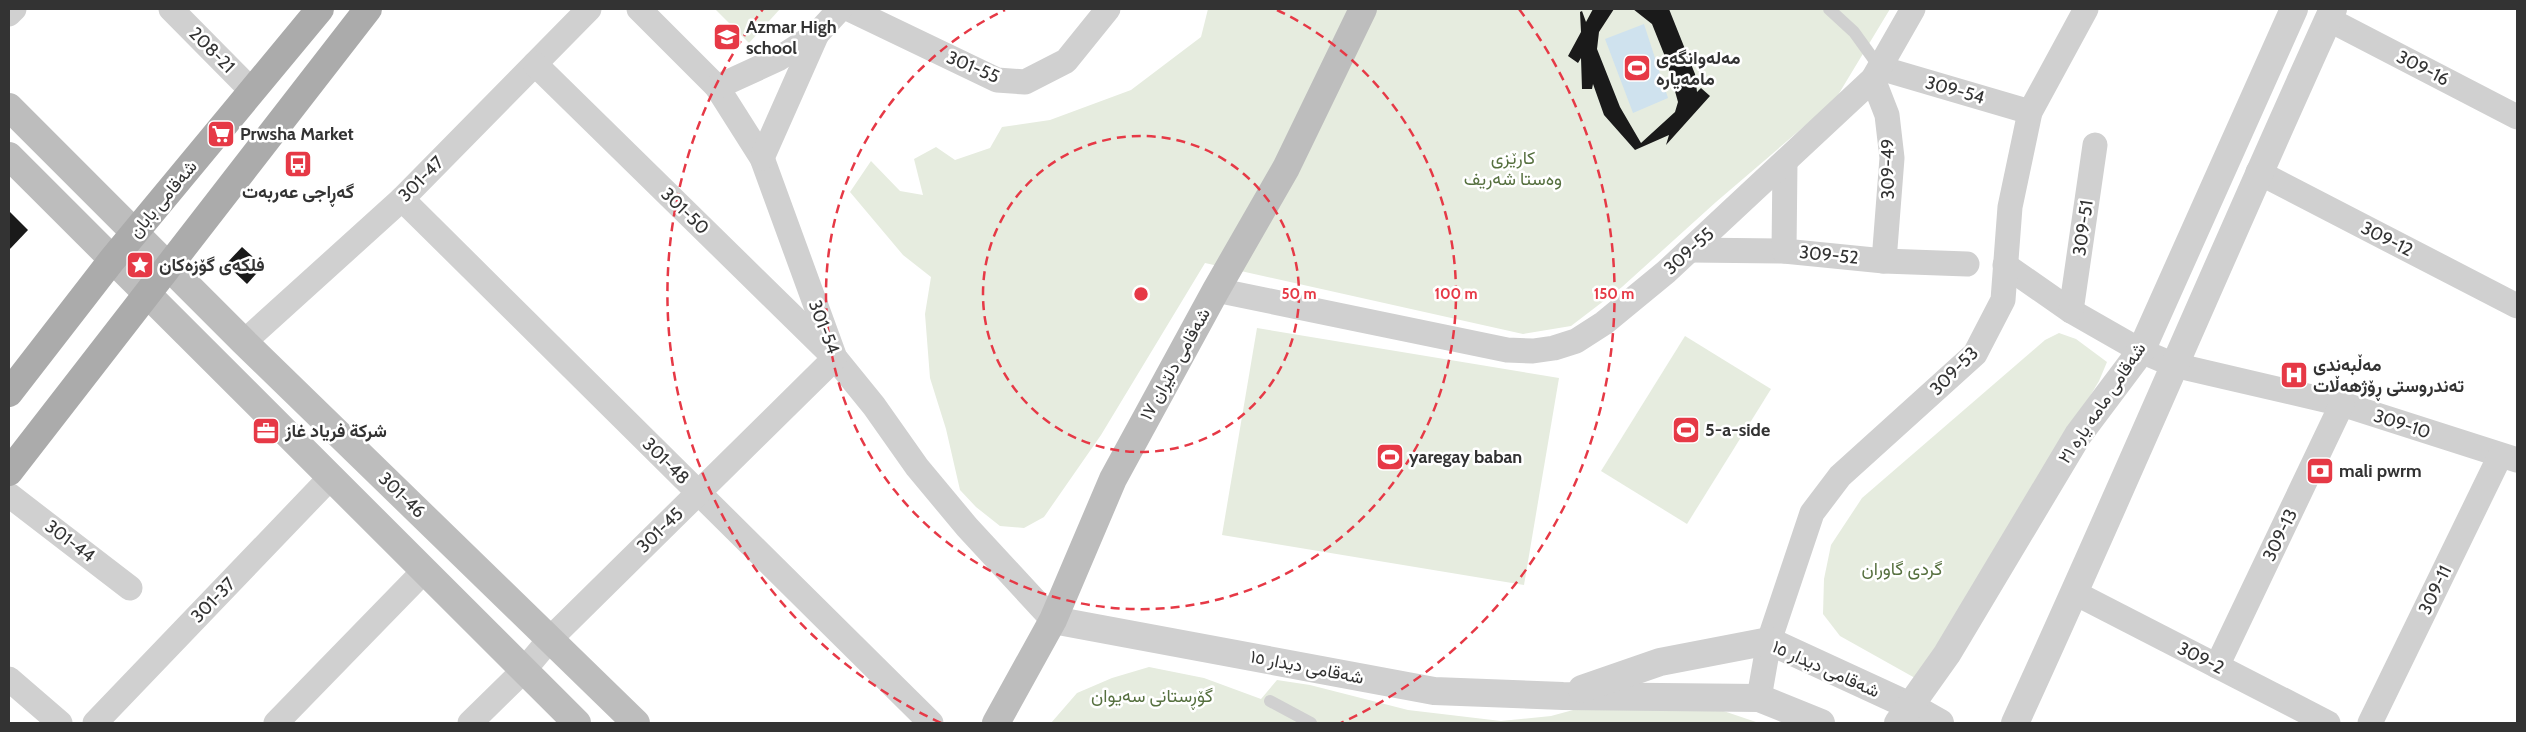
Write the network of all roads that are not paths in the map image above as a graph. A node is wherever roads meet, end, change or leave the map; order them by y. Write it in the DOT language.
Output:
graph roads {
  1 [pos="14,9"];
  2 [pos="171,9"];
  3 [pos="320,9"];
  4 [pos="368,9"];
  5 [pos="589,9"];
  6 [pos="639,9"];
  7 [pos="840,9"];
  8 [pos="849,9"];
  9 [pos="1108,9"];
  10 [pos="1362,9"];
  11 [pos="1829,9"];
  12 [pos="1913,9"];
  13 [pos="2086,9"];
  14 [pos="2294,9"];
  15 [pos="9,14"];
  16 [pos="2330,14"];
  17 [pos="817,34"];
  18 [pos="534,64"];
  19 [pos="1876,74"];
  20 [pos="717,88"];
  21 [pos="252,90"];
  22 [pos="9,107"];
  23 [pos="2030,112"];
  24 [pos="2517,116"];
  25 [pos="2095,145"];
  26 [pos="9,156"];
  27 [pos="762,158"];
  28 [pos="1785,162"];
  29 [pos="2258,172"];
  30 [pos="402,199"];
  31 [pos="136,232"];
  32 [pos="1690,250"];
  33 [pos="1784,251"];
  34 [pos="112,260"];
  35 [pos="1884,261"];
  36 [pos="1967,264"];
  37 [pos="170,265"];
  38 [pos="2004,265"];
  39 [pos="1216,290"];
  40 [pos="146,294"];
  41 [pos="2517,306"];
  42 [pos="2071,311"];
  43 [pos="244,342"];
  44 [pos="2141,351"];
  45 [pos="835,358"];
  46 [pos="2174,365"];
  47 [pos="10,388"];
  48 [pos="2342,404"];
  49 [pos="2509,458"];
  50 [pos="9,472"];
  51 [pos="330,478"];
  52 [pos="698,493"];
  53 [pos="9,495"];
  54 [pos="424,571"];
  55 [pos="130,588"];
  56 [pos="2075,592"];
  57 [pos="1053,620"];
  58 [pos="550,639"];
  59 [pos="1768,641"];
  60 [pos="2218,666"];
  61 [pos="524,670"];
  62 [pos="9,679"];
  63 [pos="1563,696"];
  64 [pos="1760,698"];
  65 [pos="1270,701"];
  66 [pos="1904,715"];
  67 [pos="60,723"];
  68 [pos="95,723"];
  69 [pos="276,723"];
  70 [pos="470,723"];
  71 [pos="577,723"];
  72 [pos="636,723"];
  73 [pos="931,723"];
  74 [pos="996,723"];
  75 [pos="1311,723"];
  76 [pos="1822,723"];
  77 [pos="1940,723"];
  78 [pos="2015,723"];
  79 [pos="2328,723"];
  80 [pos="2370,723"];
  1 -- 15 [label="street"];
  2 -- 21 [label="street, 208-21"];
  3 -- 21 [label="main road, شەقامی بابان"];
  4 -- 37 [label="main road"];
  5 -- 18 [label="street, 301-47"];
  6 -- 20 [label="street, 301-54"];
  7 -- 17 [label="street"];
  8 -- 9 [label="street, 301-55"];
  10 -- 39 [label="main road, شەقامی دلێران ١٧"];
  11 -- 19 [label="lane"];
  12 -- 19 [label="street, 309-55"];
  13 -- 23 [label="street, 309-53"];
  14 -- 44 [label="street, شەقامی مامە یارە ٢١"];
  16 -- 24 [label="street, 309-16"];
  16 -- 29 [label="street"];
  17 -- 20 [label="street"];
  17 -- 27 [label="street"];
  18 -- 30 [label="street, 301-47"];
  18 -- 45 [label="street, 301-50"];
  19 -- 23 [label="street, 309-54"];
  19 -- 28 [label="street, 309-55"];
  19 -- 35 [label="street, 309-49"];
  20 -- 27 [label="street, 301-54"];
  21 -- 31 [label="main road, شەقامی بابان"];
  22 -- 31 [label="main road, 301-46"];
  23 -- 38 [label="street, 309-53"];
  25 -- 42 [label="street, 309-51"];
  26 -- 34 [label="main road"];
  27 -- 45 [label="street, 301-54"];
  28 -- 32 [label="street, 309-55"];
  28 -- 33 [label="street"];
  29 -- 41 [label="street, 309-12"];
  29 -- 46 [label="street"];
  30 -- 43 [label="street, 301-47"];
  30 -- 52 [label="street, 301-48"];
  31 -- 34 [label="main road, شەقامی بابان"];
  31 -- 37 [label="main road, 301-46"];
  32 -- 33 [label="street, 309-52"];
  32 -- 39 [label="street, 309-55"];
  33 -- 35 [label="street, 309-52"];
  34 -- 40 [label="main road"];
  34 -- 47 [label="main road, شەقامی بابان"];
  35 -- 36 [label="street, 309-52"];
  37 -- 40 [label="main road"];
  37 -- 43 [label="main road, 301-46"];
  38 -- 42 [label="street"];
  38 -- 59 [label="street, 309-53"];
  39 -- 57 [label="main road, شەقامی دلێران ١٧"];
  40 -- 50 [label="main road"];
  40 -- 51 [label="main road"];
  42 -- 44 [label="street"];
  43 -- 58 [label="main road, 301-46"];
  44 -- 46 [label="street, 309-10"];
  44 -- 66 [label="street, شەقامی مامە یارە ٢١"];
  45 -- 52 [label="street, 301-45"];
  45 -- 57 [label="street, 301-54"];
  46 -- 48 [label="street, 309-10"];
  46 -- 56 [label="street"];
  48 -- 49 [label="street, 309-10"];
  48 -- 60 [label="street, 309-13"];
  49 -- 80 [label="street, 309-11"];
  51 -- 54 [label="main road"];
  51 -- 68 [label="street, 301-37"];
  52 -- 58 [label="street, 301-45"];
  52 -- 73 [label="street, 301-48"];
  53 -- 55 [label="street, 301-44"];
  54 -- 61 [label="main road"];
  54 -- 69 [label="street"];
  56 -- 60 [label="street, 309-2"];
  56 -- 78 [label="street"];
  57 -- 63 [label="street, شەقامی دیدار ١٥"];
  57 -- 74 [label="main road, شەقامی دلێران ١٧"];
  58 -- 61 [label="street, 301-45"];
  58 -- 72 [label="main road, 301-46"];
  59 -- 63 [label="street, شەقامی دیدار ١٥"];
  59 -- 64 [label="street, 309-53"];
  59 -- 66 [label="street, شەقامی دیدار ١٥"];
  60 -- 79 [label="street, 309-2"];
  61 -- 70 [label="street, 301-45"];
  61 -- 71 [label="main road"];
  62 -- 67 [label="street"];
  63 -- 64 [label="street, شەقامی دیدار ١٥"];
  64 -- 76 [label="street, شەقامی دیدار ١٥"];
  65 -- 75 [label="lane"];
  66 -- 77 [label="street, شەقامی دیدار ١٥"];
}
